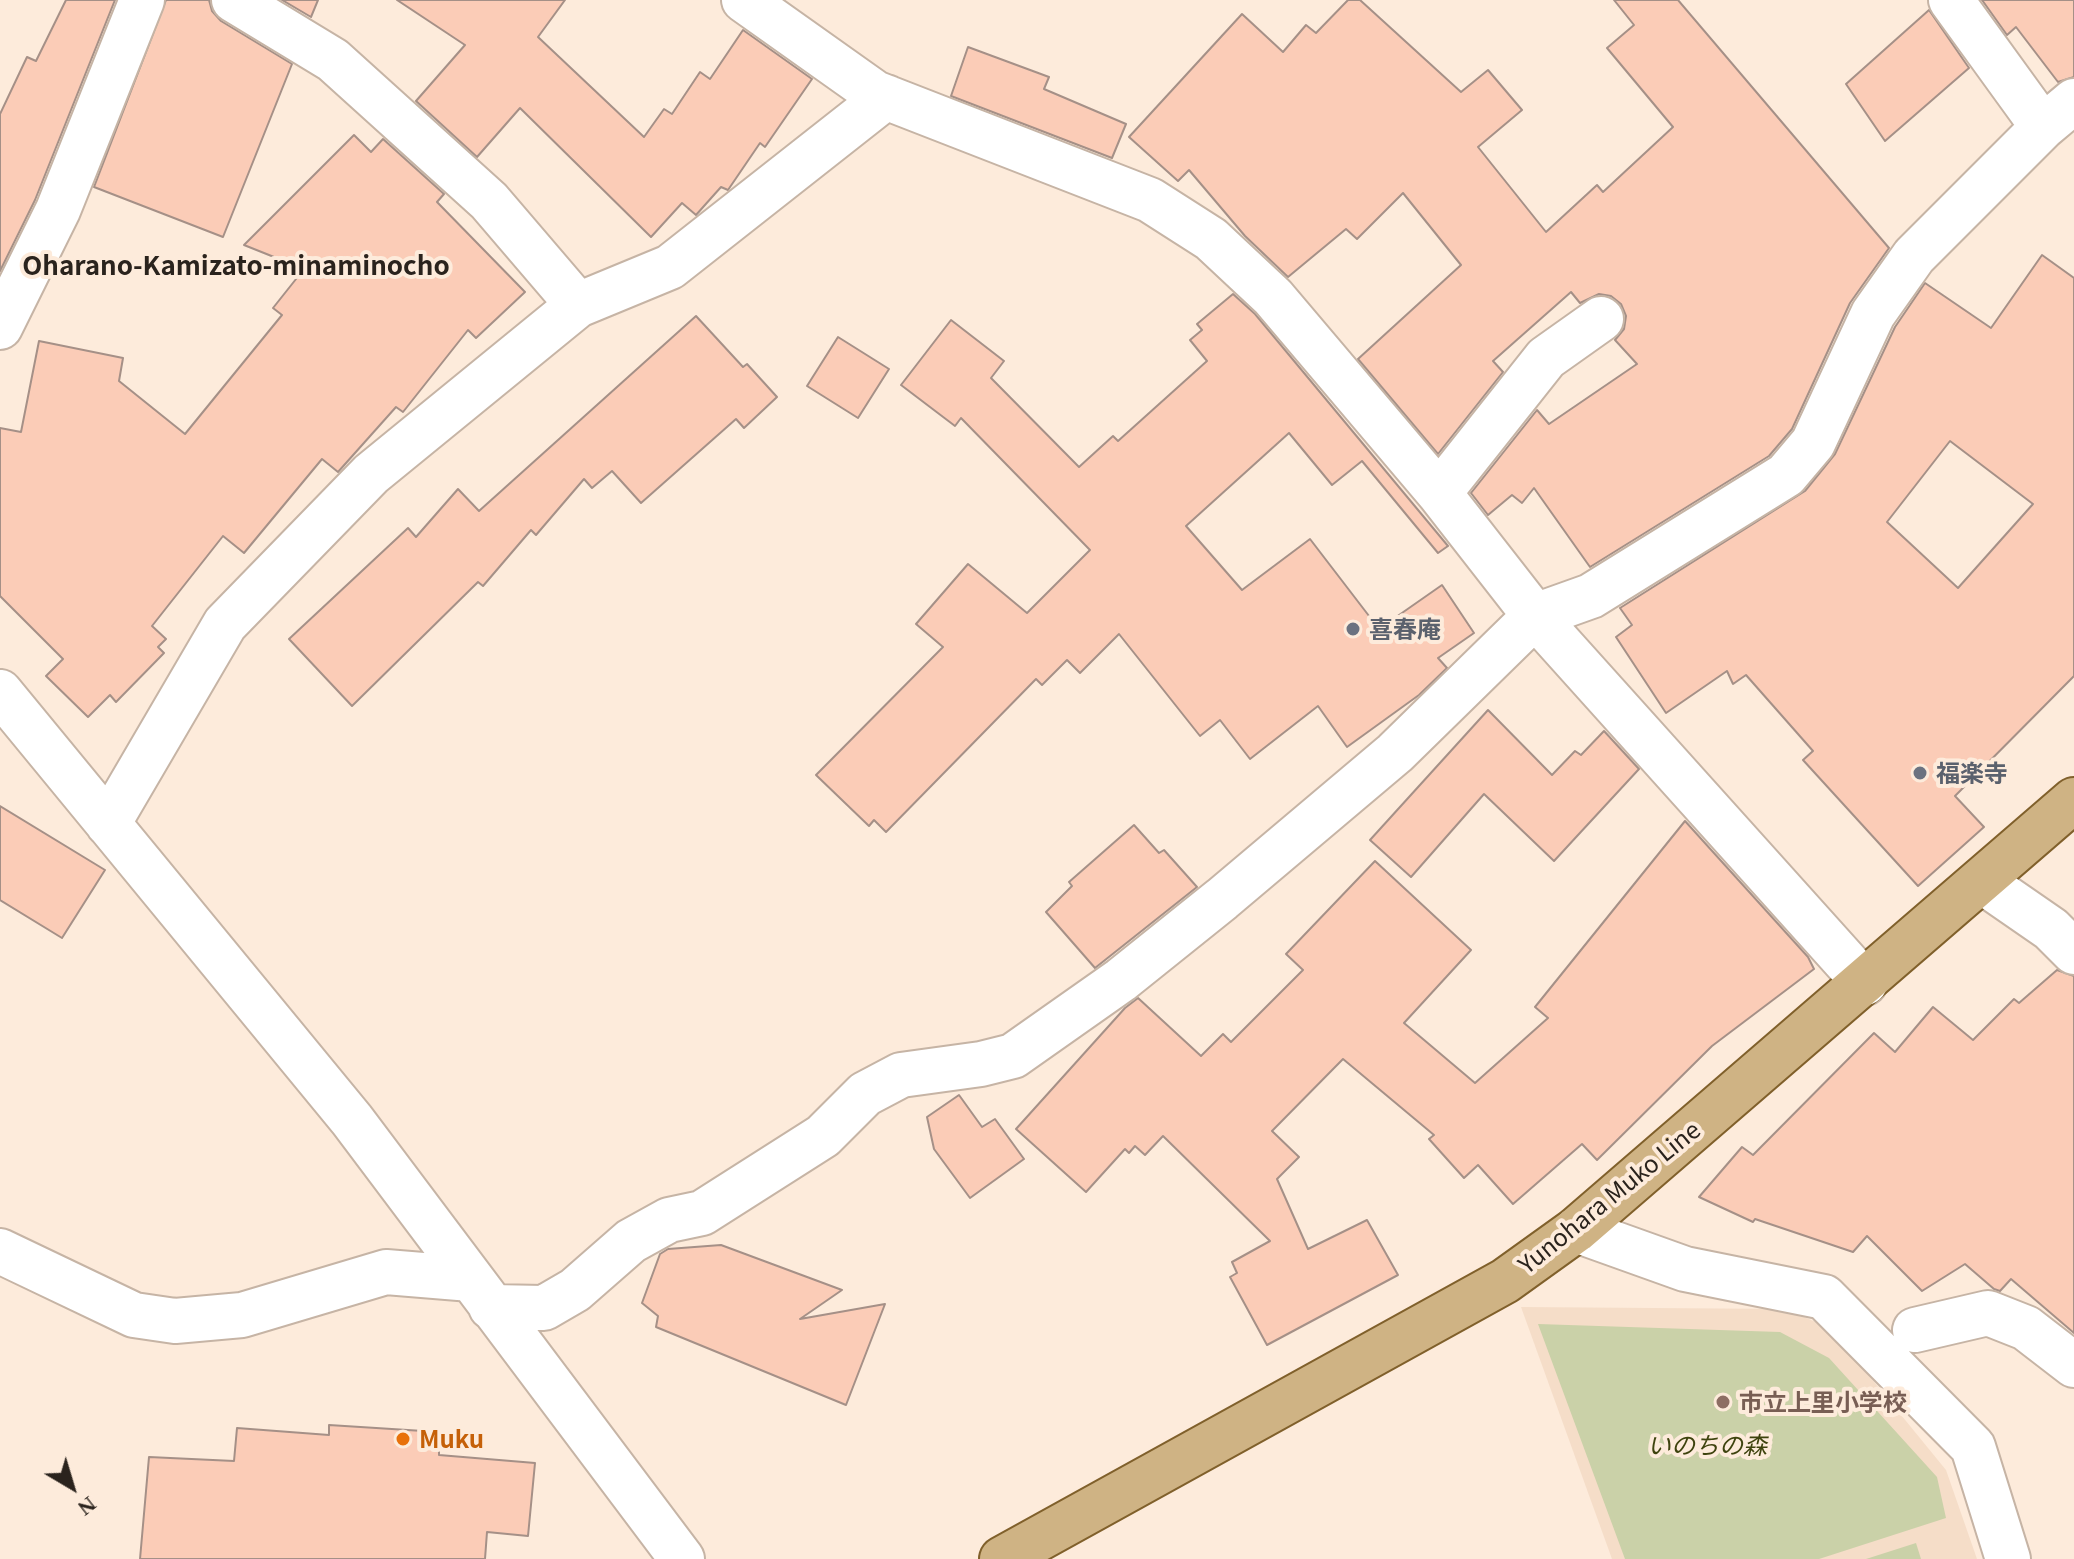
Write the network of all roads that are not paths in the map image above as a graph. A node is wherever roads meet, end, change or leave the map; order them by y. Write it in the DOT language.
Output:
graph roads {
  1 [pos="142,0"];
  2 [pos="234,0"];
  3 [pos="744,0"];
  4 [pos="1951,0"];
  5 [pos="886,97"];
  6 [pos="2058,114"];
  7 [pos="578,305"];
  8 [pos="1601,319"];
  9 [pos="0,327"];
  10 [pos="1439,493"];
  11 [pos="1535,616"];
  12 [pos="0,692"];
  13 [pos="2074,800"];
  14 [pos="108,824"];
  15 [pos="1983,882"];
  16 [pos="2074,952"];
  17 [pos="1865,983"];
  18 [pos="1576,1230"];
  19 [pos="0,1251"];
  20 [pos="481,1293"];
  21 [pos="1915,1330"];
  22 [pos="2074,1365"];
  23 [pos="682,1559"];
  24 [pos="1002,1559"];
  25 [pos="2008,1559"];
  1 -- 9 [label="street"];
  2 -- 7 [label="street"];
  3 -- 5 [label="street"];
  4 -- 6 [label="street"];
  5 -- 7 [label="street"];
  5 -- 10 [label="street"];
  6 -- 11 [label="street"];
  7 -- 14 [label="street"];
  8 -- 10 [label="street"];
  10 -- 11 [label="street"];
  11 -- 17 [label="street"];
  11 -- 20 [label="street"];
  12 -- 14 [label="street"];
  13 -- 15 [label="main road, Yunohara Muko Line"];
  14 -- 20 [label="street"];
  15 -- 16 [label="street"];
  15 -- 17 [label="main road, Yunohara Muko Line"];
  17 -- 18 [label="main road, Yunohara Muko Line"];
  18 -- 24 [label="main road, Yunohara Muko Line"];
  18 -- 25 [label="street"];
  19 -- 20 [label="street"];
  20 -- 23 [label="street"];
  21 -- 22 [label="street"];
}
